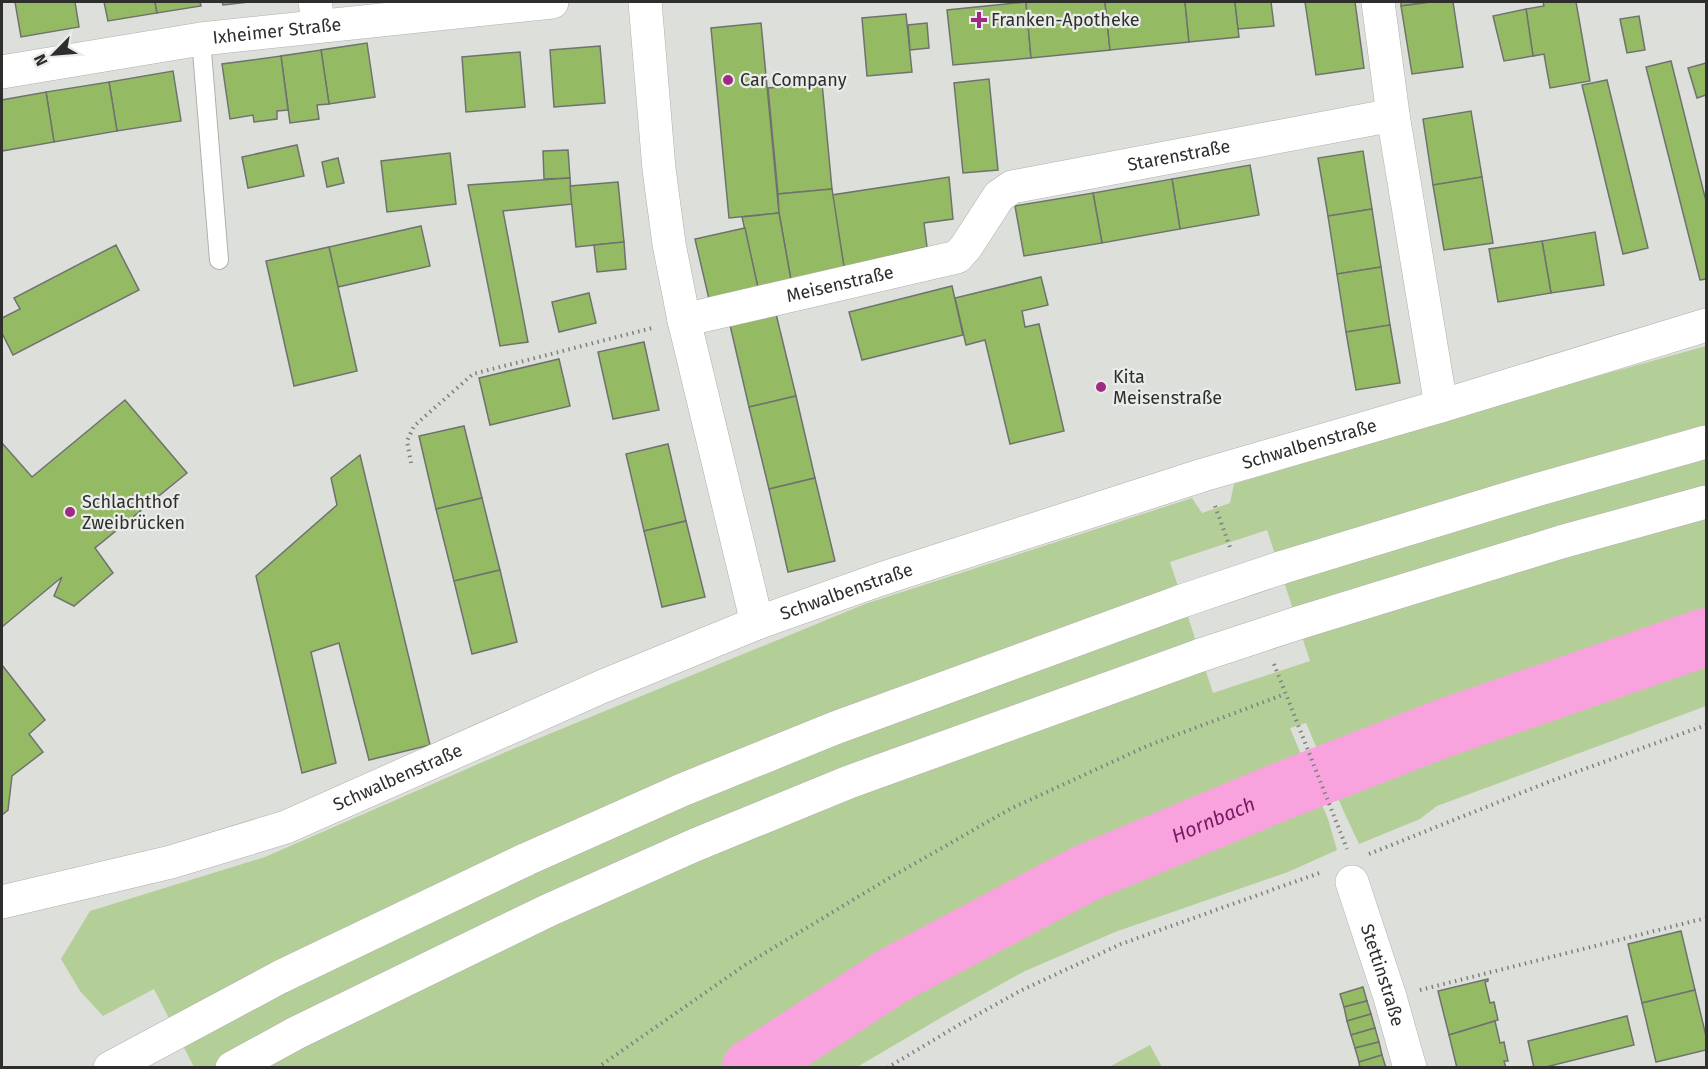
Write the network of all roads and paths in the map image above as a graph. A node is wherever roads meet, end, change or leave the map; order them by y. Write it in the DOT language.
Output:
graph roads {
  1 [pos="552,2"];
  2 [pos="645,2"];
  3 [pos="1378,2"];
  4 [pos="317,14"];
  5 [pos="201,39"];
  6 [pos="2,72"];
  7 [pos="1393,114"];
  8 [pos="982,224"];
  9 [pos="219,260"];
  10 [pos="684,320"];
  11 [pos="1707,325"];
  12 [pos="1441,406"];
  13 [pos="1707,442"];
  14 [pos="411,463"];
  15 [pos="1707,502"];
  16 [pos="757,623"];
  17 [pos="1285,694"];
  18 [pos="1298,725"];
  19 [pos="1707,725"];
  20 [pos="1347,865"];
  21 [pos="2,902"];
  22 [pos="1707,918"];
  23 [pos="1390,997"];
  24 [pos="110,1068"];
  25 [pos="232,1068"];
  26 [pos="597,1068"];
  27 [pos="886,1068"];
  28 [pos="1410,1068"];
  1 -- 4 [label="main road, Ixheimer Straße"];
  2 -- 10 [label="main road"];
  3 -- 7 [label="main road"];
  4 -- 5 [label="main road, Ixheimer Straße"];
  5 -- 6 [label="main road, Ixheimer Straße"];
  5 -- 9 [label="lane"];
  7 -- 8 [label="main road, Starenstraße"];
  7 -- 12 [label="main road"];
  8 -- 10 [label="main road, Meisenstraße"];
  10 -- 14 [label="path"];
  10 -- 16 [label="main road"];
  11 -- 12 [label="main road, Schwalbenstraße"];
  12 -- 16 [label="main road, Schwalbenstraße"];
  13 -- 24 [label="main road, bridge"];
  15 -- 25 [label="main road, bridge"];
  16 -- 21 [label="main road, Schwalbenstraße"];
  17 -- 26 [label="path"];
  18 -- 20 [label="path"];
  19 -- 20 [label="path"];
  20 -- 23 [label="main road, Stettinstraße"];
  20 -- 27 [label="path"];
  22 -- 23 [label="path"];
  23 -- 28 [label="main road, Stettinstraße"];
}
